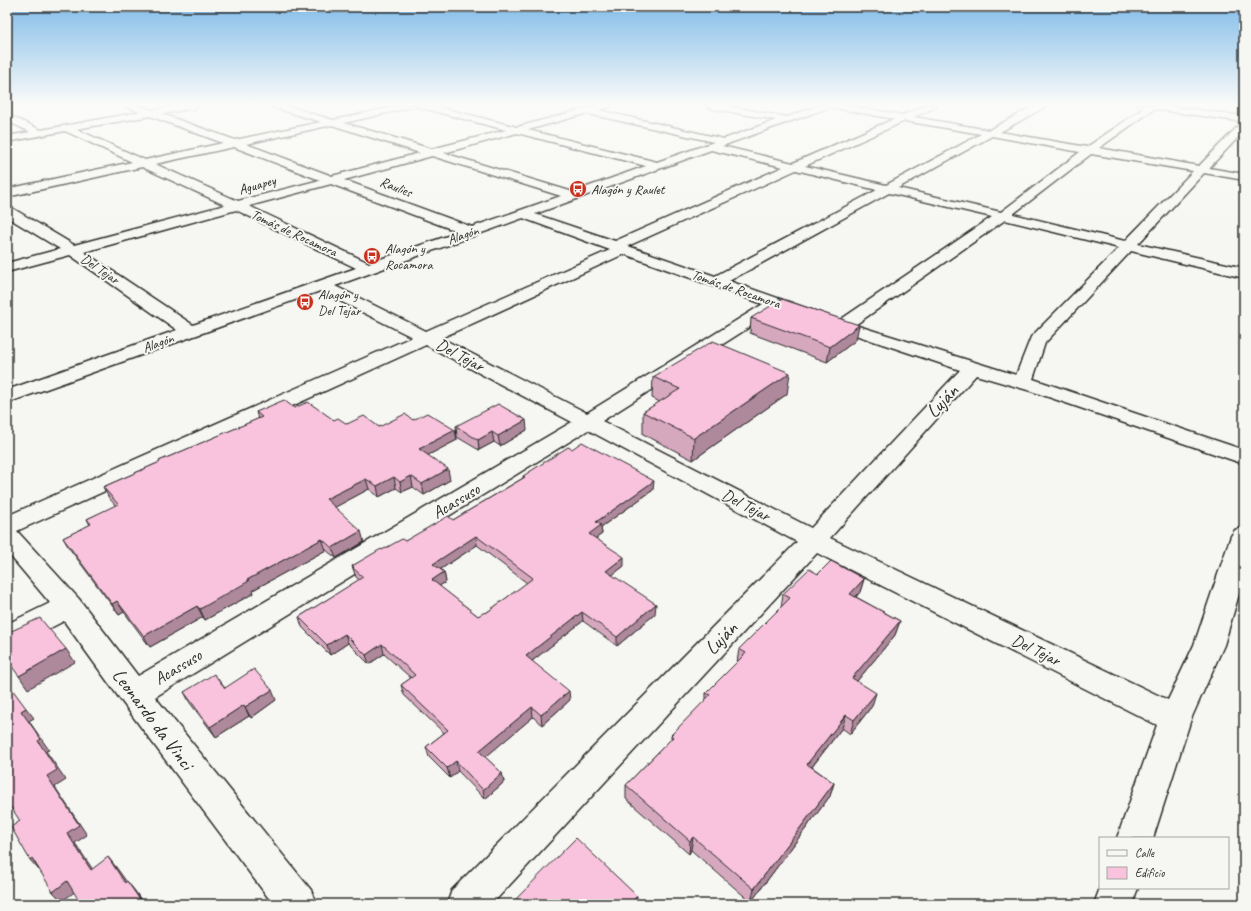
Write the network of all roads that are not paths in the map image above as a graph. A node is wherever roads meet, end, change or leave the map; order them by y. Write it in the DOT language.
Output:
graph roads {
  1 [pos="108,148"];
  2 [pos="217,148"];
  3 [pos="244,148"];
  4 [pos="414,148"];
  5 [pos="450,148"];
  6 [pos="588,148"];
  7 [pos="710,148"];
  8 [pos="713,148"];
  9 [pos="837,148"];
  10 [pos="962,148"];
  11 [pos="1073,148"];
  12 [pos="1091,148"];
  13 [pos="1222,148"];
  14 [pos="1088,150"];
  15 [pos="431,153"];
  16 [pos="143,163"];
  17 [pos="659,166"];
  18 [pos="793,167"];
  19 [pos="1201,170"];
  20 [pos="1244,178"];
  21 [pos="333,180"];
  22 [pos="889,188"];
  23 [pos="7,193"];
  24 [pos="574,196"];
  25 [pos="238,206"];
  26 [pos="7,211"];
  27 [pos="524,214"];
  28 [pos="1003,216"];
  29 [pos="472,232"];
  30 [pos="1127,245"];
  31 [pos="618,248"];
  32 [pos="73,251"];
  33 [pos="7,268"];
  34 [pos="370,269"];
  35 [pos="1244,272"];
  36 [pos="717,281"];
  37 [pos="321,285"];
  38 [pos="776,303"];
  39 [pos="842,326"];
  40 [pos="191,332"];
  41 [pos="427,337"];
  42 [pos="972,368"];
  43 [pos="1022,383"];
  44 [pos="7,397"];
  45 [pos="586,422"];
  46 [pos="1244,457"];
  47 [pos="7,526"];
  48 [pos="7,536"];
  49 [pos="1244,536"];
  50 [pos="814,540"];
  51 [pos="69,606"];
  52 [pos="7,637"];
  53 [pos="134,694"];
  54 [pos="1175,719"];
  55 [pos="1135,837"];
  56 [pos="1119,889"];
  57 [pos="297,904"];
  58 [pos="466,904"];
  59 [pos="1113,904"];
  1 -- 16 [label="street, Tomás de Rocamora"];
  2 -- 16 [label="street"];
  3 -- 21 [label="street, Raulies"];
  4 -- 15 [label="street"];
  5 -- 15 [label="street, Aguapey"];
  6 -- 17 [label="street"];
  7 -- 17 [label="street, Alagón"];
  8 -- 18 [label="street"];
  9 -- 18 [label="street"];
  10 -- 22 [label="street"];
  11 -- 14 [label="street"];
  12 -- 14 [label="street"];
  13 -- 19 [label="street"];
  14 -- 19 [label="street"];
  14 -- 28 [label="street"];
  15 -- 21 [label="street, Aguapey"];
  15 -- 24 [label="street"];
  16 -- 23 [label="street"];
  16 -- 25 [label="street, Tomás de Rocamora"];
  17 -- 24 [label="street, Alagón"];
  18 -- 22 [label="street"];
  18 -- 31 [label="street"];
  19 -- 20 [label="street"];
  19 -- 30 [label="street"];
  21 -- 25 [label="street, Aguapey"];
  21 -- 29 [label="street, Raulies"];
  22 -- 28 [label="street"];
  22 -- 36 [label="street"];
  24 -- 27 [label="street, Alagón"];
  25 -- 32 [label="street, Aguapey"];
  25 -- 34 [label="street, Tomás de Rocamora"];
  26 -- 32 [label="street, Del Tejar"];
  27 -- 29 [label="street, Alagón"];
  27 -- 31 [label="street, Tomás de Rocamora"];
  28 -- 30 [label="street"];
  28 -- 39 [label="street"];
  29 -- 34 [label="street, Alagón"];
  30 -- 35 [label="street"];
  30 -- 43 [label="street"];
  31 -- 36 [label="street, Tomás de Rocamora"];
  31 -- 41 [label="street"];
  32 -- 33 [label="street, Aguapey"];
  32 -- 40 [label="street, Del Tejar"];
  34 -- 37 [label="street, Alagón"];
  36 -- 38 [label="street, Tomás de Rocamora"];
  37 -- 40 [label="street, Alagón"];
  37 -- 41 [label="street, Del Tejar"];
  38 -- 39 [label="street, Tomás de Rocamora"];
  38 -- 45 [label="street, Acassuso"];
  39 -- 42 [label="street, Tomás de Rocamora"];
  40 -- 44 [label="street, Alagón"];
  41 -- 45 [label="street, Del Tejar"];
  41 -- 47 [label="street"];
  42 -- 43 [label="street, Tomás de Rocamora"];
  42 -- 50 [label="street, Luján"];
  43 -- 46 [label="street, Tomás de Rocamora"];
  45 -- 50 [label="street, Del Tejar"];
  45 -- 53 [label="street, Acassuso"];
  48 -- 51 [label="street, Leonardo da Vinci"];
  49 -- 54 [label="street"];
  50 -- 54 [label="street, Del Tejar"];
  50 -- 58 [label="street, Luján"];
  51 -- 52 [label="street"];
  51 -- 53 [label="street, Leonardo da Vinci"];
  53 -- 57 [label="street, Leonardo da Vinci"];
  54 -- 55 [label="street"];
  56 -- 59 [label="street"];
}
